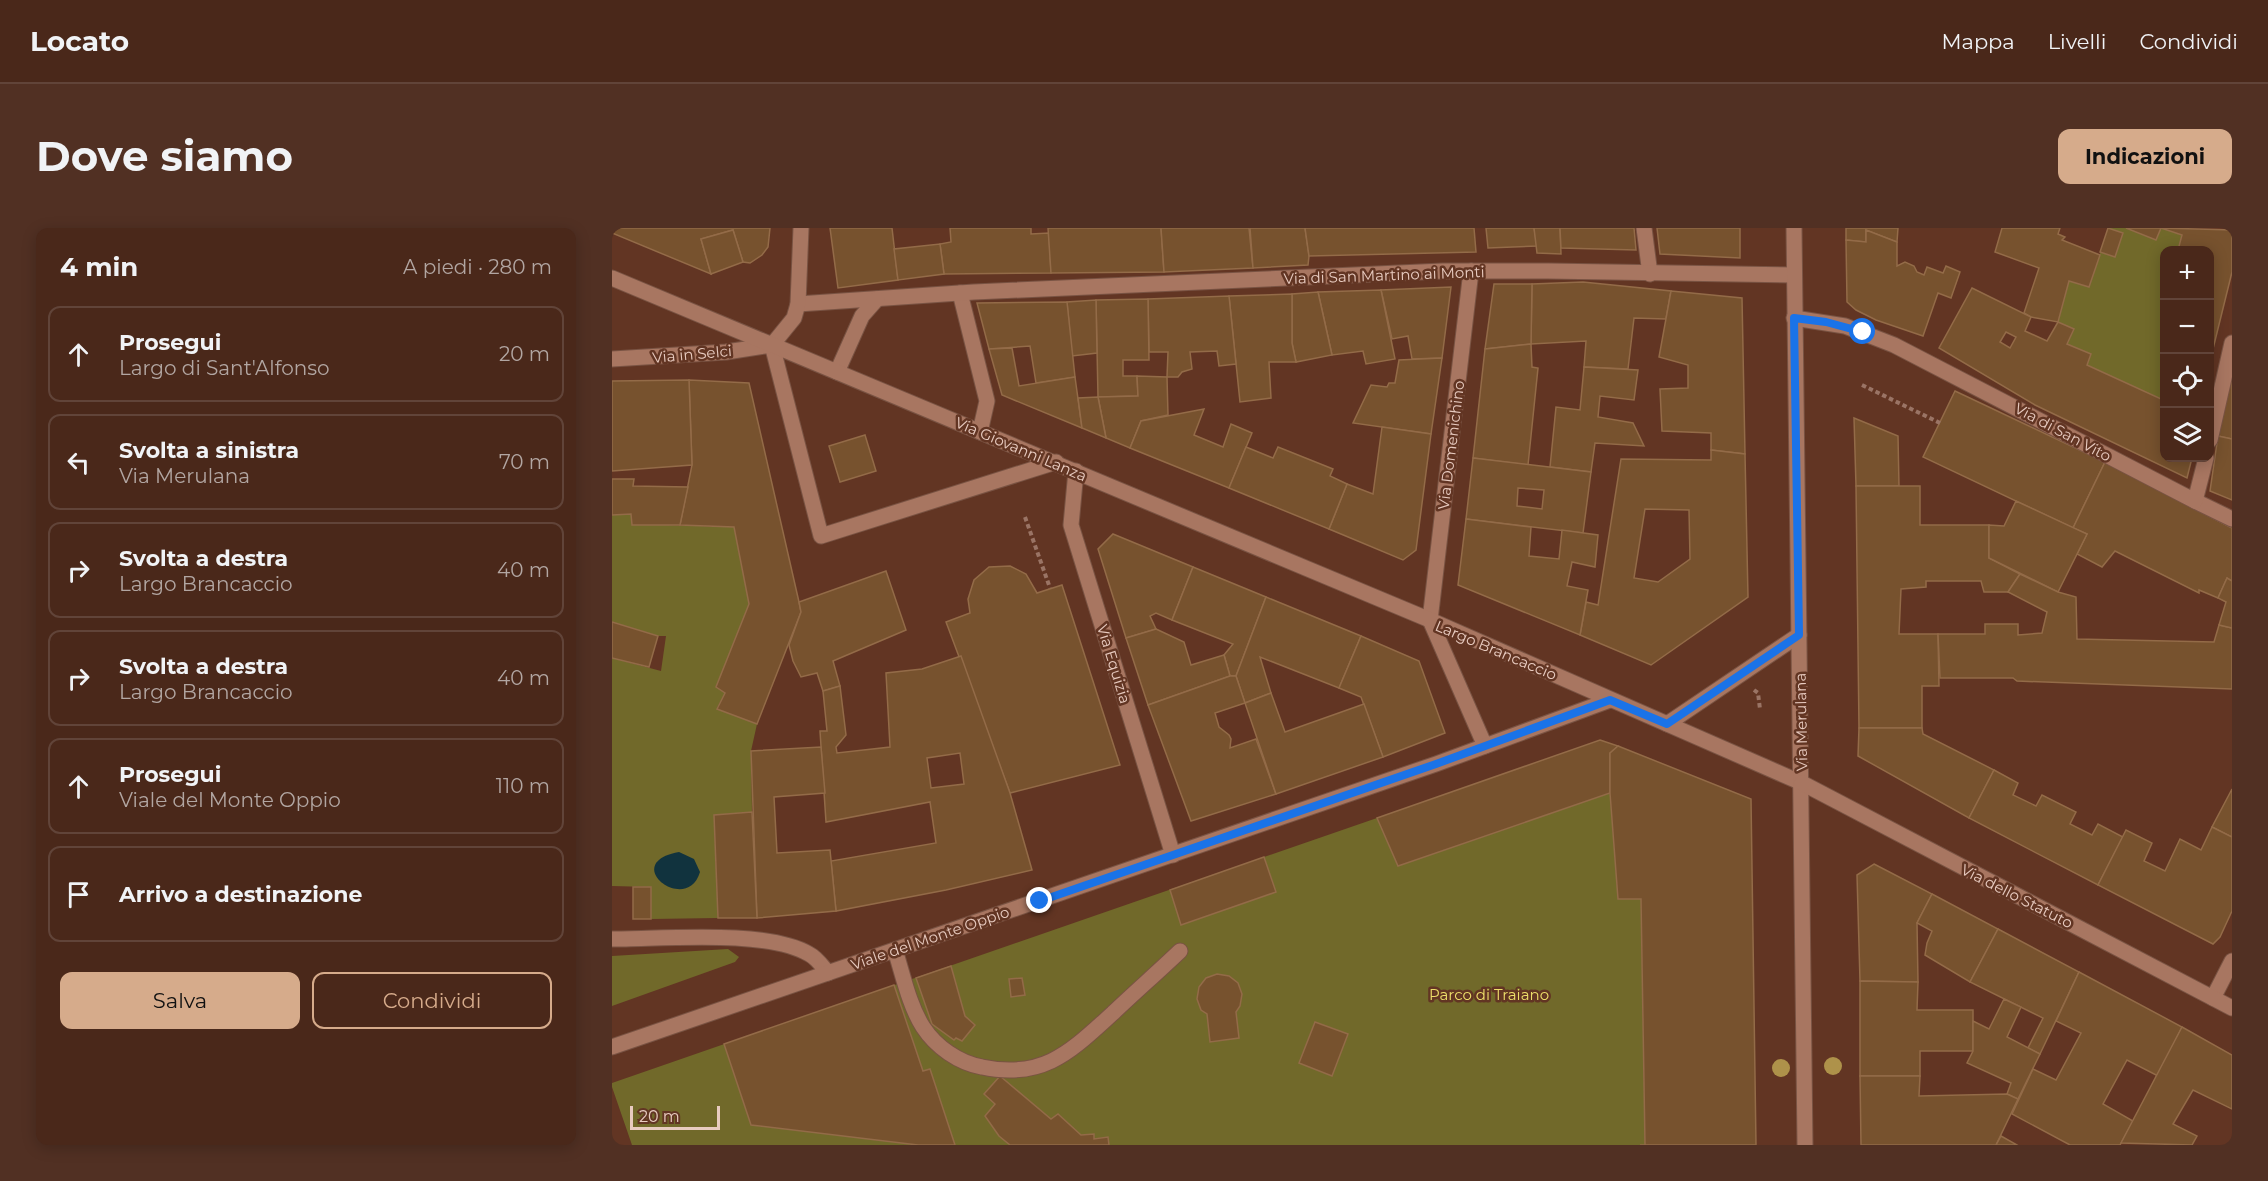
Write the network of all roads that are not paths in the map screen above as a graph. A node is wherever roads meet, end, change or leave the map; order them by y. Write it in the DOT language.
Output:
graph roads {
  1 [pos="801,228"];
  2 [pos="1644,228"];
  3 [pos="1794,228"];
  4 [pos="1471,271"];
  5 [pos="1650,274"];
  6 [pos="1794,275"];
  7 [pos="612,278"];
  8 [pos="967,292"];
  9 [pos="877,299"];
  10 [pos="798,304"];
  11 [pos="1794,318"];
  12 [pos="2232,343"];
  13 [pos="772,345"];
  14 [pos="612,359"];
  15 [pos="837,372"];
  16 [pos="2214,422"];
  17 [pos="980,432"];
  18 [pos="1056,462"];
  19 [pos="2204,462"];
  20 [pos="1076,471"];
  21 [pos="2195,501"];
  22 [pos="2232,519"];
  23 [pos="1430,620"];
  24 [pos="1799,635"];
  25 [pos="1610,700"];
  26 [pos="1667,724"];
  27 [pos="1485,746"];
  28 [pos="1802,783"];
  29 [pos="1173,855"];
  30 [pos="612,939"];
  31 [pos="895,950"];
  32 [pos="1180,951"];
  33 [pos="2232,961"];
  34 [pos="828,973"];
  35 [pos="2212,998"];
  36 [pos="2232,1008"];
  37 [pos="612,1047"];
  38 [pos="1805,1145"];
  1 -- 10 [label="street"];
  2 -- 5 [label="street"];
  3 -- 6 [label="street, Via Merulana"];
  4 -- 5 [label="street, Via di San Martino ai Monti"];
  4 -- 8 [label="street, Via di San Martino ai Monti"];
  4 -- 23 [label="street, Via Domenichino"];
  5 -- 6 [label="street, Via di San Martino ai Monti"];
  6 -- 11 [label="street, Via Merulana"];
  7 -- 13 [label="street, Via Giovanni Lanza"];
  8 -- 9 [label="street, Via di San Martino ai Monti"];
  8 -- 17 [label="street"];
  9 -- 10 [label="street, Via di San Martino ai Monti"];
  9 -- 15 [label="street"];
  10 -- 13 [label="street"];
  11 -- 21 [label="street, Via di San Vito"];
  11 -- 24 [label="street, Via Merulana"];
  12 -- 16 [label="street"];
  13 -- 14 [label="street, Via in Selci"];
  13 -- 15 [label="street, Via Giovanni Lanza"];
  13 -- 18 [label="street"];
  15 -- 17 [label="street, Via Giovanni Lanza"];
  17 -- 18 [label="street, Via Giovanni Lanza"];
  18 -- 20 [label="street, Via Giovanni Lanza"];
  19 -- 21 [label="street"];
  20 -- 23 [label="street, Via Giovanni Lanza"];
  20 -- 29 [label="street, Via Equizia"];
  21 -- 22 [label="street, Via di San Vito"];
  23 -- 25 [label="street, Largo Brancaccio"];
  23 -- 27 [label="street, Largo Brancaccio"];
  24 -- 26 [label="street"];
  24 -- 28 [label="street, Via Merulana"];
  25 -- 26 [label="street, Largo Brancaccio"];
  25 -- 27 [label="street"];
  26 -- 28 [label="street, Largo Brancaccio"];
  27 -- 29 [label="street, Viale del Monte Oppio"];
  28 -- 35 [label="street, Via dello Statuto"];
  28 -- 38 [label="street, Via Merulana"];
  29 -- 31 [label="street, Viale del Monte Oppio"];
  30 -- 34 [label="street"];
  31 -- 32 [label="street"];
  31 -- 34 [label="street, Viale del Monte Oppio"];
  33 -- 35 [label="street"];
  34 -- 37 [label="street, Viale del Monte Oppio"];
  35 -- 36 [label="street, Via dello Statuto"];
}
